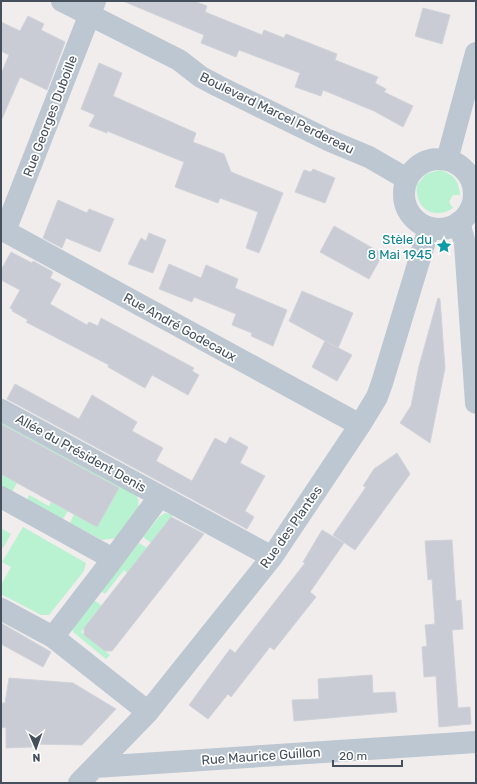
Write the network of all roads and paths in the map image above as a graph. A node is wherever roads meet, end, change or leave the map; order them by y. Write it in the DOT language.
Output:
graph roads {
  1 [pos="62,1"];
  2 [pos="92,8"];
  3 [pos="476,53"];
  4 [pos="447,160"];
  5 [pos="407,179"];
  6 [pos="468,215"];
  7 [pos="430,228"];
  8 [pos="3,230"];
  9 [pos="476,403"];
  10 [pos="1,410"];
  11 [pos="360,426"];
  12 [pos="160,496"];
  13 [pos="1,497"];
  14 [pos="272,557"];
  15 [pos="113,559"];
  16 [pos="1,609"];
  17 [pos="53,637"];
  18 [pos="148,712"];
  19 [pos="476,742"];
  20 [pos="95,767"];
  21 [pos="79,783"];
  1 -- 2 [label="street, Boulevard Marcel Perdereau"];
  2 -- 5 [label="street, Boulevard Marcel Perdereau"];
  2 -- 8 [label="street, Rue Georges Duboille"];
  3 -- 4 [label="street"];
  4 -- 5 [label="street"];
  4 -- 6 [label="street"];
  5 -- 7 [label="street"];
  6 -- 7 [label="street"];
  6 -- 9 [label="street"];
  7 -- 11 [label="street, Rue des Plantes"];
  8 -- 11 [label="street, Rue André Godecaux"];
  10 -- 12 [label="street, Allée du Président Denis"];
  11 -- 14 [label="street, Rue des Plantes"];
  12 -- 14 [label="street, Allée du Président Denis"];
  12 -- 15 [label="street, Allée du Président Denis"];
  13 -- 15 [label="street"];
  14 -- 18 [label="street, Rue des Plantes"];
  15 -- 17 [label="street, Allée du Président Denis"];
  16 -- 17 [label="street"];
  17 -- 18 [label="street"];
  18 -- 20 [label="street, Rue des Plantes"];
  19 -- 20 [label="street, Rue Maurice Guillon"];
  20 -- 21 [label="street, Rue des Plantes"];
}
